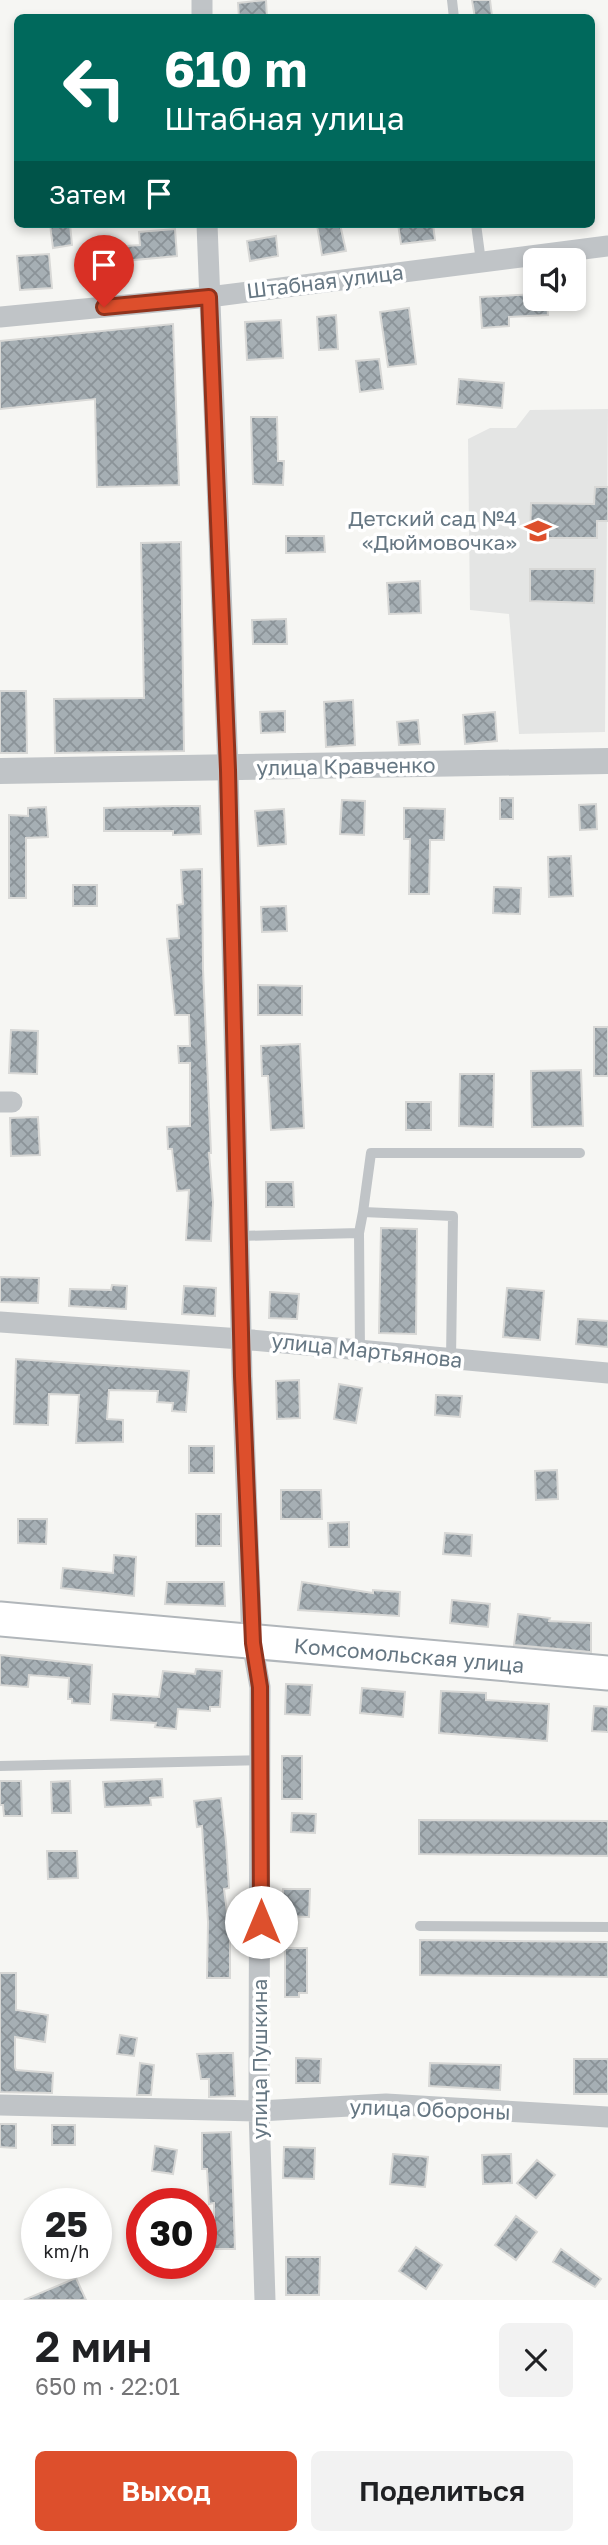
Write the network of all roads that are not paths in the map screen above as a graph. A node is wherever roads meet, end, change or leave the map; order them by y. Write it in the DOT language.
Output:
graph roads {
  1 [pos="207,228"];
  2 [pos="477,228"];
  3 [pos="608,246"];
  4 [pos="481,262"];
  5 [pos="209,297"];
  6 [pos="0,317"];
  7 [pos="608,761"];
  8 [pos="228,770"];
  9 [pos="0,771"];
  10 [pos="580,1153"];
  11 [pos="363,1212"];
  12 [pos="359,1233"];
  13 [pos="240,1236"];
  14 [pos="0,1322"];
  15 [pos="241,1339"];
  16 [pos="360,1351"];
  17 [pos="450,1360"];
  18 [pos="608,1374"];
  19 [pos="0,1619"];
  20 [pos="253,1643"];
  21 [pos="608,1673"];
  22 [pos="262,1760"];
  23 [pos="0,1766"];
  24 [pos="420,1926"];
  25 [pos="608,1927"];
  26 [pos="0,2105"];
  27 [pos="259,2112"];
  28 [pos="608,2117"];
  29 [pos="265,2300"];
  1 -- 5 [label="street, улица Пушкина"];
  2 -- 4 [label="lane"];
  3 -- 4 [label="street, Штабная улица"];
  4 -- 5 [label="street, Штабная улица"];
  5 -- 6 [label="street, Штабная улица"];
  5 -- 8 [label="street, улица Пушкина"];
  7 -- 8 [label="street, улица Кравченко"];
  8 -- 9 [label="street, улица Кравченко"];
  8 -- 13 [label="street, улица Пушкина"];
  10 -- 11 [label="lane"];
  11 -- 12 [label="lane"];
  11 -- 17 [label="lane"];
  12 -- 13 [label="lane"];
  12 -- 16 [label="lane"];
  13 -- 15 [label="street, улица Пушкина"];
  14 -- 15 [label="street, улица Мартьянова"];
  15 -- 16 [label="street, улица Мартьянова"];
  15 -- 20 [label="street, улица Пушкина"];
  16 -- 17 [label="street, улица Мартьянова"];
  17 -- 18 [label="street, улица Мартьянова"];
  19 -- 20 [label="main road, Комсомольская улица"];
  20 -- 21 [label="main road, Комсомольская улица"];
  20 -- 22 [label="street, улица Пушкина"];
  22 -- 23 [label="lane"];
  22 -- 27 [label="street, улица Пушкина"];
  24 -- 25 [label="lane"];
  26 -- 27 [label="street, улица Обороны"];
  27 -- 28 [label="street, улица Обороны"];
  27 -- 29 [label="street, улица Пушкина"];
}
